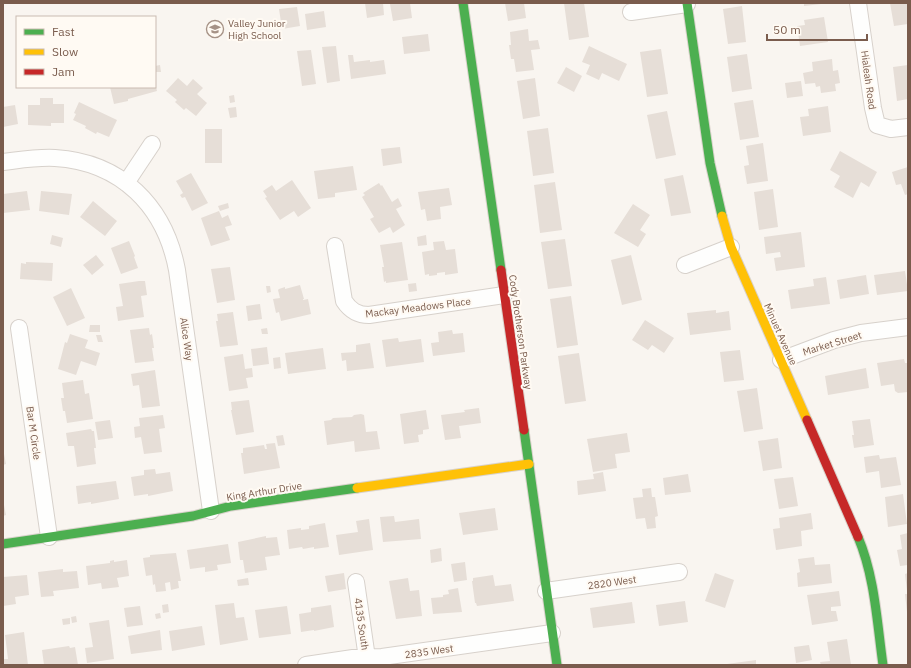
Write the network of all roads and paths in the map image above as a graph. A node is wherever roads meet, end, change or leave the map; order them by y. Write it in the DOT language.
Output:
graph roads {
  1 [pos="463,3"];
  2 [pos="858,3"];
  3 [pos="687,4"];
  4 [pos="631,12"];
  5 [pos="908,127"];
  6 [pos="152,144"];
  7 [pos="3,162"];
  8 [pos="126,183"];
  9 [pos="335,246"];
  10 [pos="731,247"];
  11 [pos="685,265"];
  12 [pos="504,295"];
  13 [pos="908,327"];
  14 [pos="19,328"];
  15 [pos="780,360"];
  16 [pos="529,464"];
  17 [pos="212,511"];
  18 [pos="49,537"];
  19 [pos="3,544"];
  20 [pos="679,572"];
  21 [pos="356,582"];
  22 [pos="546,591"];
  23 [pos="552,633"];
  24 [pos="368,661"];
  25 [pos="306,665"];
  26 [pos="557,665"];
  27 [pos="883,665"];
  1 -- 12 [label="street, Cody Brotherson Parkway"];
  2 -- 5 [label="street, Hialeah Road"];
  3 -- 4 [label="street"];
  3 -- 10 [label="street, Minuet Avenue"];
  6 -- 8 [label="street"];
  7 -- 8 [label="street, Alice Way"];
  8 -- 17 [label="street, Alice Way"];
  9 -- 12 [label="street, Mackay Meadows Place"];
  10 -- 11 [label="street"];
  10 -- 15 [label="street, Minuet Avenue"];
  12 -- 16 [label="street, Cody Brotherson Parkway"];
  13 -- 15 [label="street, Market Street"];
  14 -- 18 [label="street, Bar M Circle"];
  15 -- 27 [label="street, Minuet Avenue"];
  16 -- 17 [label="street, King Arthur Drive"];
  16 -- 22 [label="street, Cody Brotherson Parkway"];
  17 -- 18 [label="street, King Arthur Drive"];
  18 -- 19 [label="street, King Arthur Drive"];
  20 -- 22 [label="street, 2820 West"];
  21 -- 24 [label="street, 4135 South"];
  22 -- 23 [label="street, Cody Brotherson Parkway"];
  23 -- 24 [label="street, 2835 West"];
  23 -- 26 [label="street, Cody Brotherson Parkway"];
  24 -- 25 [label="street, 2835 West"];
}
